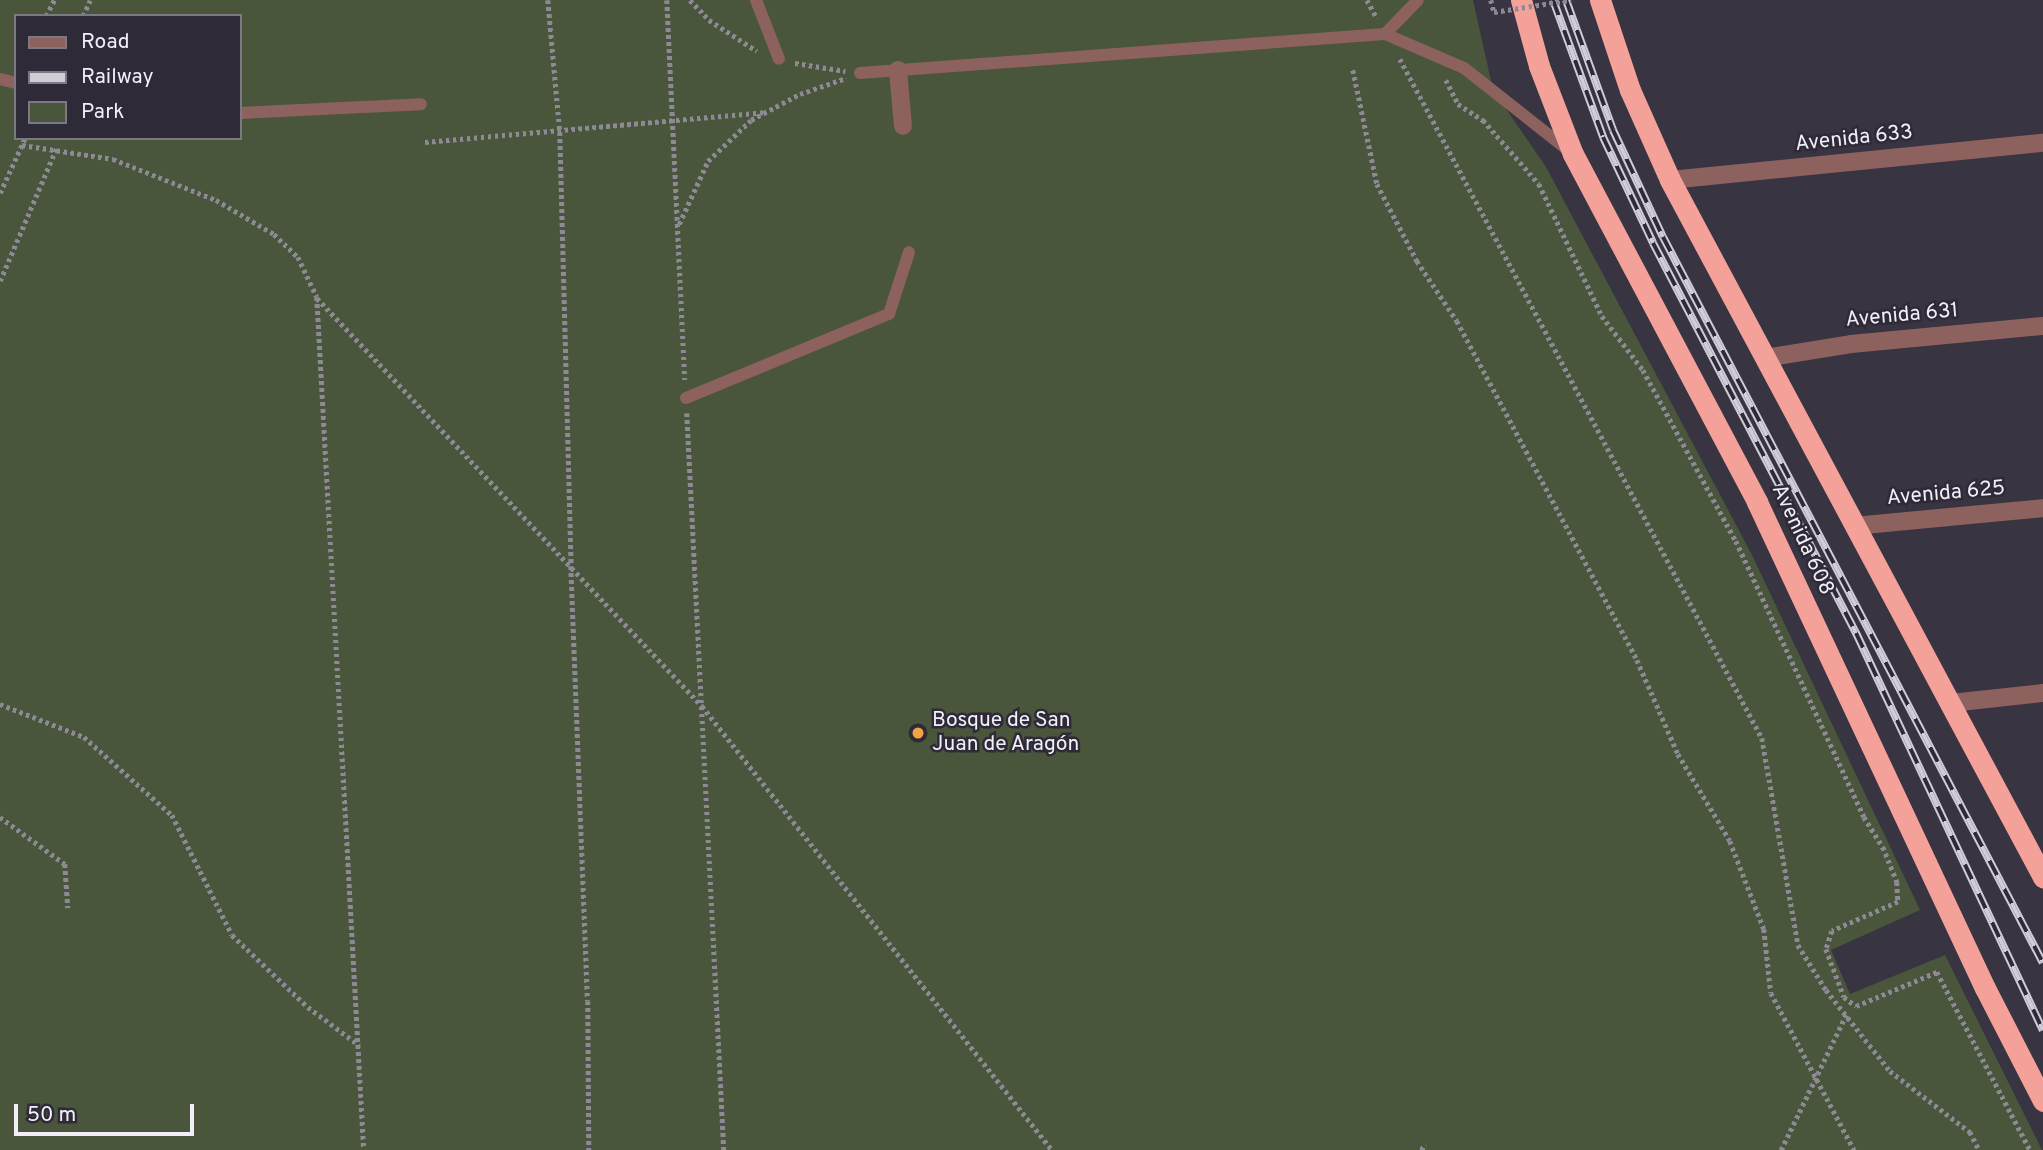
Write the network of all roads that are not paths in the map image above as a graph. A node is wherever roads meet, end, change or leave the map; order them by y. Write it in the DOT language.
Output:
graph roads {
  1 [pos="755,0"];
  2 [pos="1418,0"];
  3 [pos="1521,0"];
  4 [pos="1600,0"];
  5 [pos="1606,0"];
  6 [pos="1385,34"];
  7 [pos="779,59"];
  8 [pos="898,70"];
  9 [pos="860,73"];
  10 [pos="421,104"];
  11 [pos="242,113"];
  12 [pos="903,126"];
  13 [pos="2043,143"];
  14 [pos="1573,154"];
  15 [pos="1670,180"];
  16 [pos="909,252"];
  17 [pos="2043,326"];
  18 [pos="1765,358"];
  19 [pos="686,398"];
  20 [pos="2043,508"];
  21 [pos="1854,526"];
  22 [pos="2043,693"];
  23 [pos="1951,703"];
  24 [pos="2042,873"];
  25 [pos="2043,1101"];
  1 -- 7 [label="lane"];
  2 -- 6 [label="lane"];
  3 -- 14 [label="highway, Avenida 608"];
  4 -- 5 [label="street"];
  4 -- 15 [label="highway"];
  6 -- 8 [label="lane"];
  6 -- 14 [label="lane"];
  8 -- 9 [label="lane"];
  8 -- 12 [label="street"];
  10 -- 11 [label="lane"];
  13 -- 15 [label="street, Avenida 633"];
  14 -- 25 [label="highway, Avenida 608"];
  15 -- 18 [label="highway"];
  16 -- 19 [label="lane"];
  17 -- 18 [label="street, Avenida 631"];
  18 -- 21 [label="highway"];
  20 -- 21 [label="street, Avenida 625"];
  21 -- 23 [label="highway"];
  22 -- 23 [label="street"];
  23 -- 24 [label="highway"];
}
